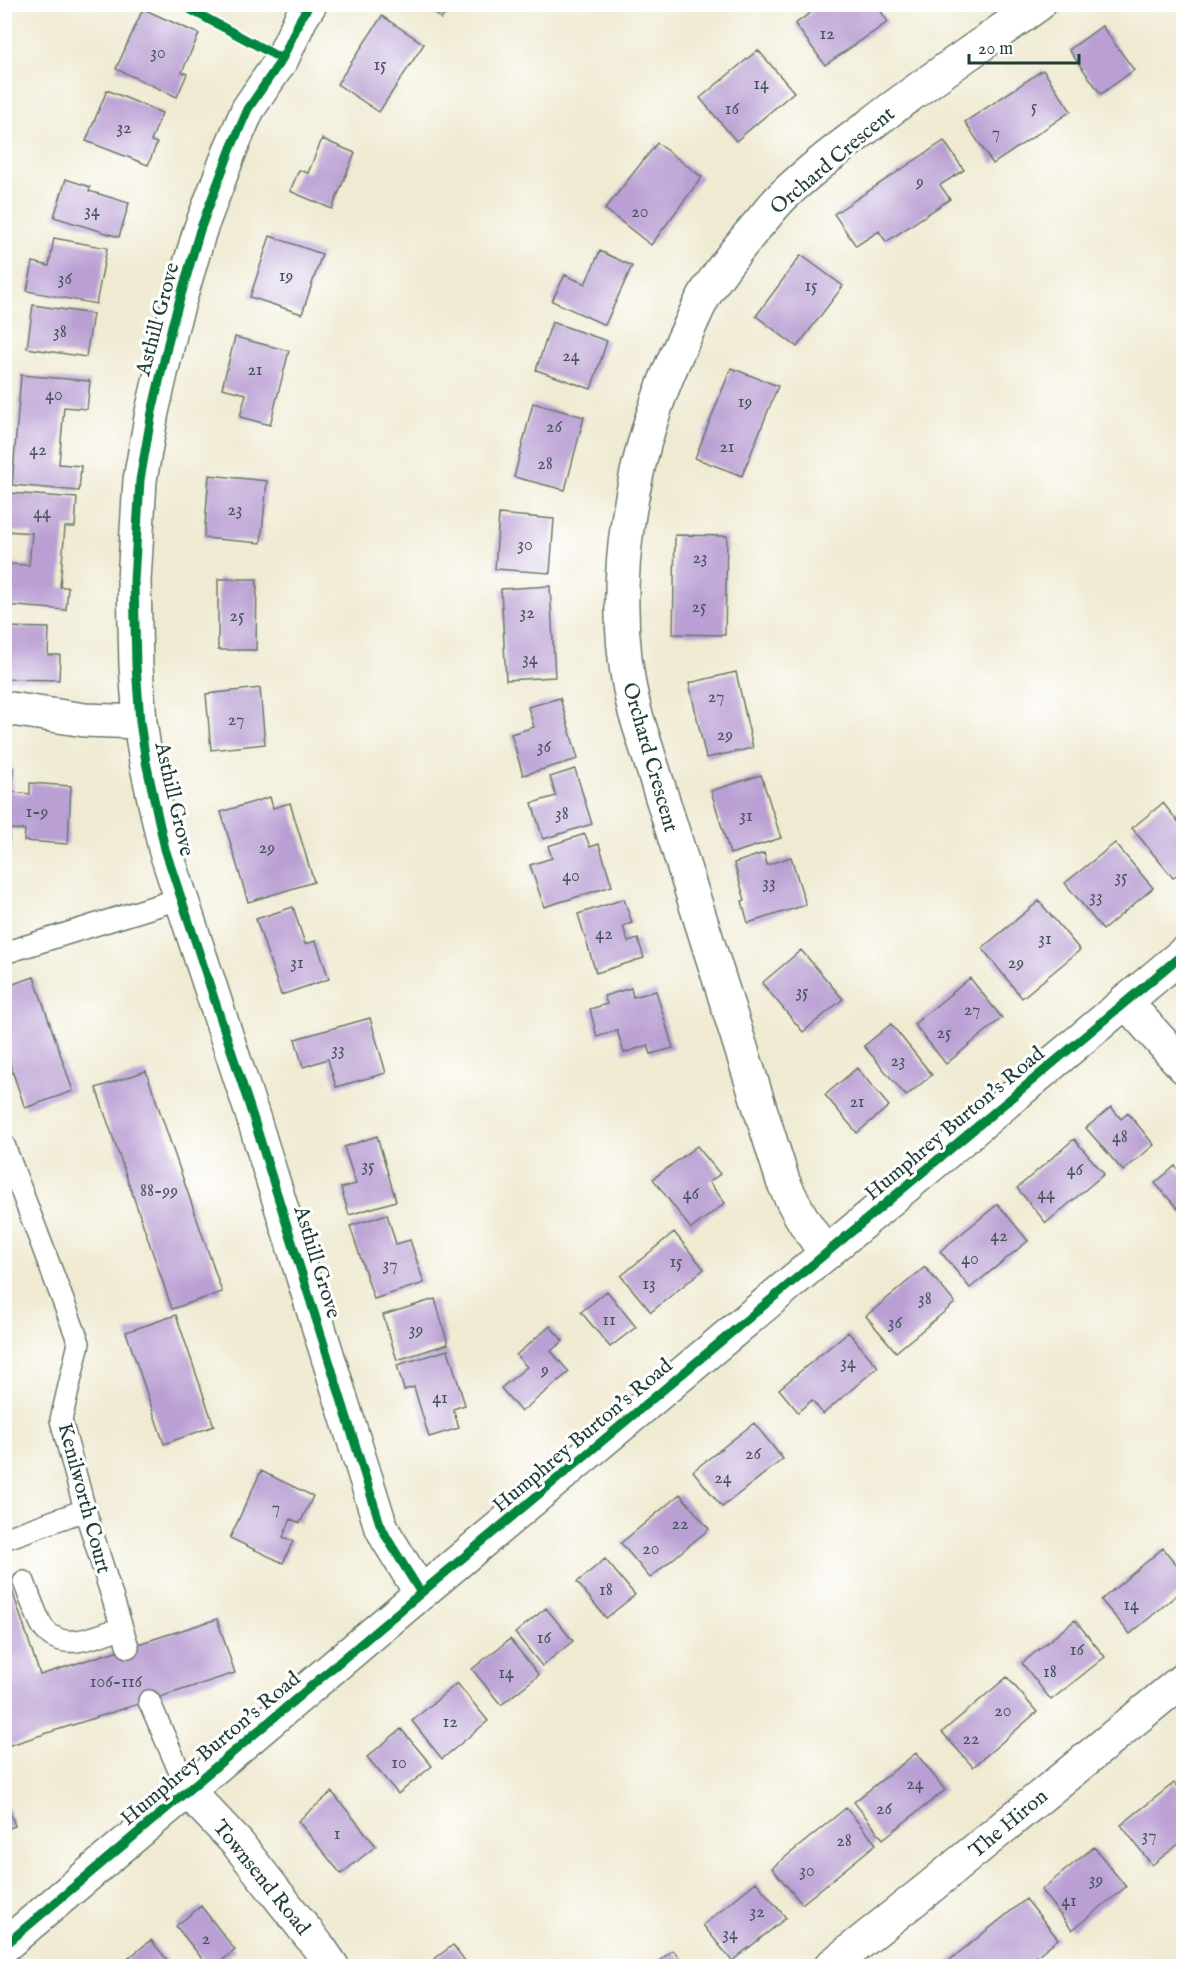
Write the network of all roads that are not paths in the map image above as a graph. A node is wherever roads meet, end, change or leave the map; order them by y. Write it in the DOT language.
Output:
graph roads {
  1 [pos="310,4"];
  2 [pos="1039,4"];
  3 [pos="4,708"];
  4 [pos="140,722"];
  5 [pos="182,898"];
  6 [pos="4,953"];
  7 [pos="1184,953"];
  8 [pos="1125,1001"];
  9 [pos="1184,1067"];
  10 [pos="4,1145"];
  11 [pos="827,1253"];
  12 [pos="85,1510"];
  13 [pos="4,1539"];
  14 [pos="24,1582"];
  15 [pos="421,1593"];
  16 [pos="1184,1679"];
  17 [pos="149,1701"];
  18 [pos="188,1791"];
  19 [pos="4,1946"];
  20 [pos="332,1966"];
  21 [pos="831,1966"];
  1 -- 4 [label="street, Asthill Grove"];
  2 -- 11 [label="street, Orchard Crescent"];
  3 -- 4 [label="street"];
  4 -- 5 [label="street, Asthill Grove"];
  5 -- 6 [label="lane"];
  5 -- 15 [label="street, Asthill Grove"];
  7 -- 8 [label="street, Humphrey Burton's Road"];
  8 -- 9 [label="street"];
  8 -- 11 [label="street, Humphrey Burton's Road"];
  10 -- 12 [label="lane, Kenilworth Court"];
  11 -- 15 [label="street, Humphrey Burton's Road"];
  12 -- 13 [label="lane"];
  12 -- 14 [label="lane, Kenilworth Court"];
  15 -- 18 [label="street, Humphrey Burton's Road"];
  16 -- 21 [label="street, The Hiron"];
  17 -- 18 [label="lane"];
  18 -- 19 [label="street, Humphrey Burton's Road"];
  18 -- 20 [label="street, Townsend Road"];
}
